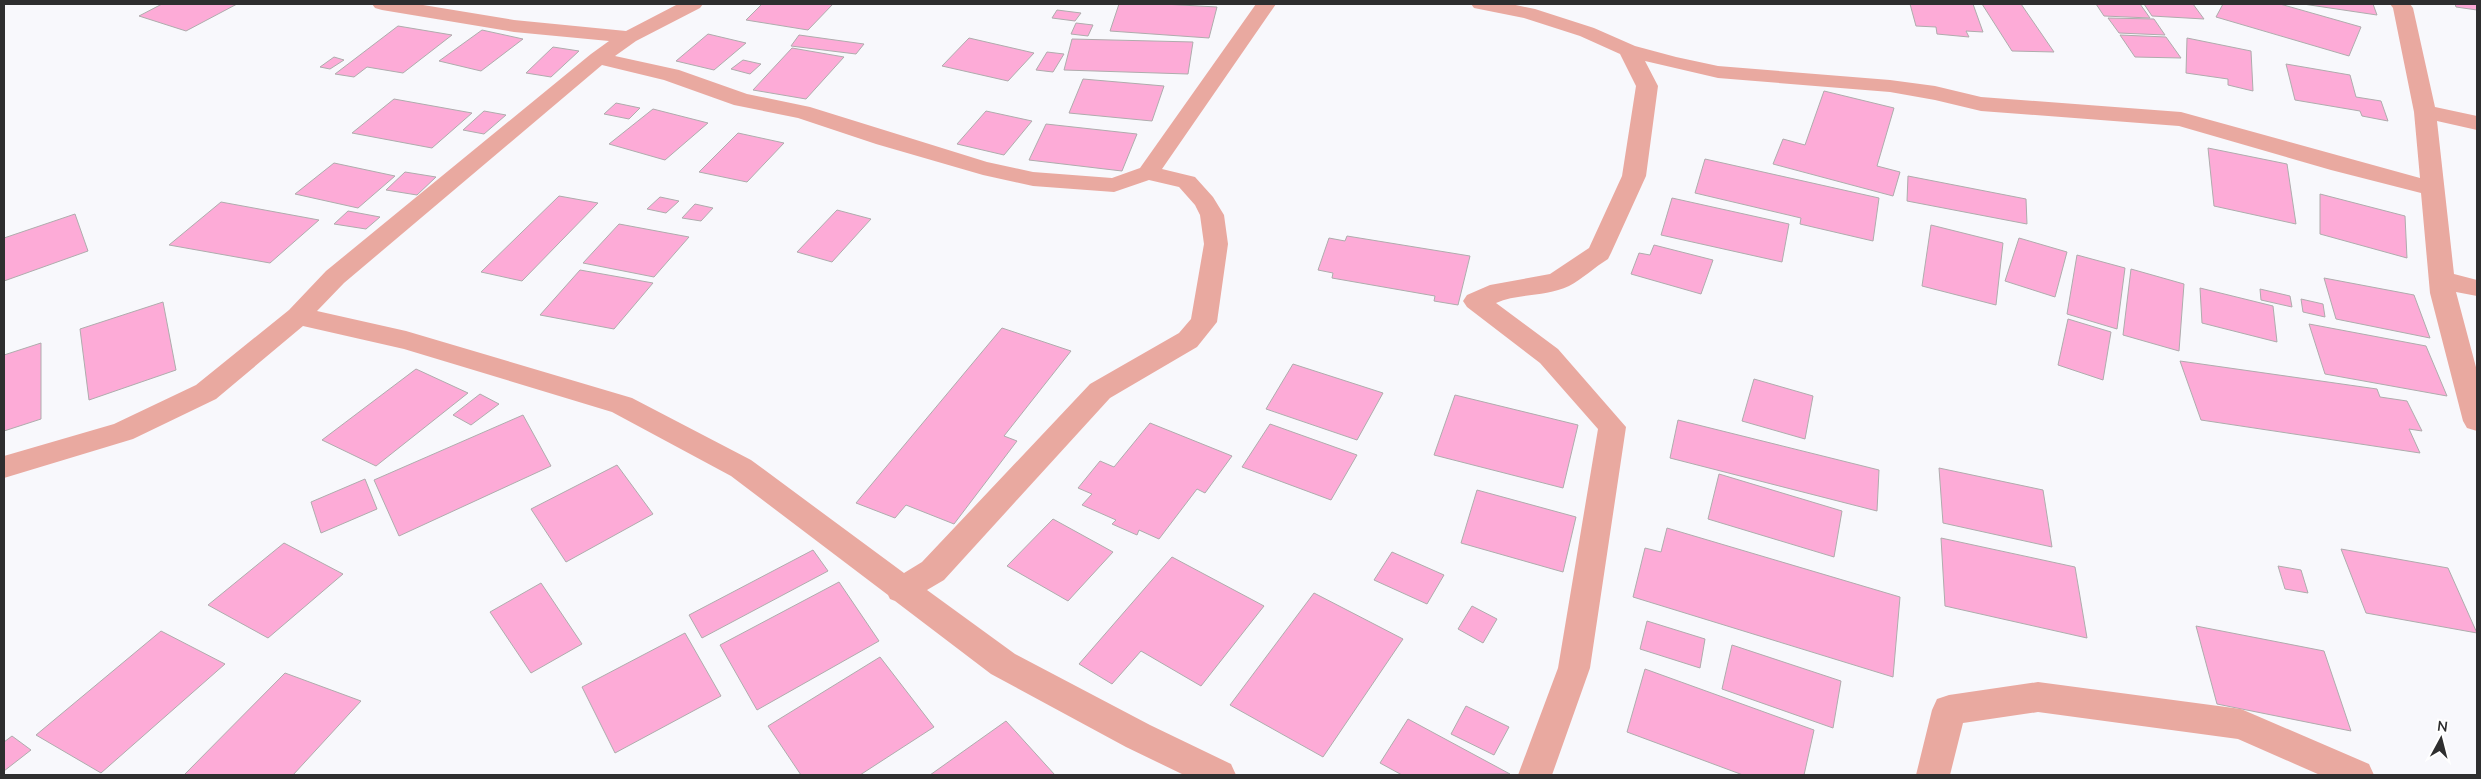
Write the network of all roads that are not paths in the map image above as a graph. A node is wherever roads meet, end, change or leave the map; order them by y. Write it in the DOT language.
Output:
graph roads {
  1 [pos="382,4"];
  2 [pos="692,4"];
  3 [pos="1266,4"];
  4 [pos="1481,4"];
  5 [pos="2400,4"];
  6 [pos="629,37"];
  7 [pos="1628,50"];
  8 [pos="598,58"];
  9 [pos="2425,112"];
  10 [pos="2477,123"];
  11 [pos="1148,173"];
  12 [pos="2433,189"];
  13 [pos="2442,280"];
  14 [pos="2477,288"];
  15 [pos="298,316"];
  16 [pos="2477,421"];
  17 [pos="4,467"];
  18 [pos="901,590"];
  19 [pos="1218,775"];
  20 [pos="1535,775"];
  21 [pos="1933,775"];
  22 [pos="2357,775"];
  1 -- 6 [label="street"];
  2 -- 6 [label="street"];
  3 -- 11 [label="street"];
  4 -- 7 [label="street"];
  5 -- 9 [label="street"];
  6 -- 8 [label="street"];
  7 -- 12 [label="street"];
  7 -- 20 [label="street"];
  8 -- 11 [label="street"];
  8 -- 15 [label="street"];
  9 -- 10 [label="street"];
  9 -- 12 [label="street"];
  11 -- 18 [label="street"];
  12 -- 13 [label="street"];
  13 -- 14 [label="street"];
  13 -- 16 [label="street"];
  15 -- 17 [label="street"];
  15 -- 18 [label="street"];
  18 -- 19 [label="street"];
  21 -- 22 [label="street"];
}
